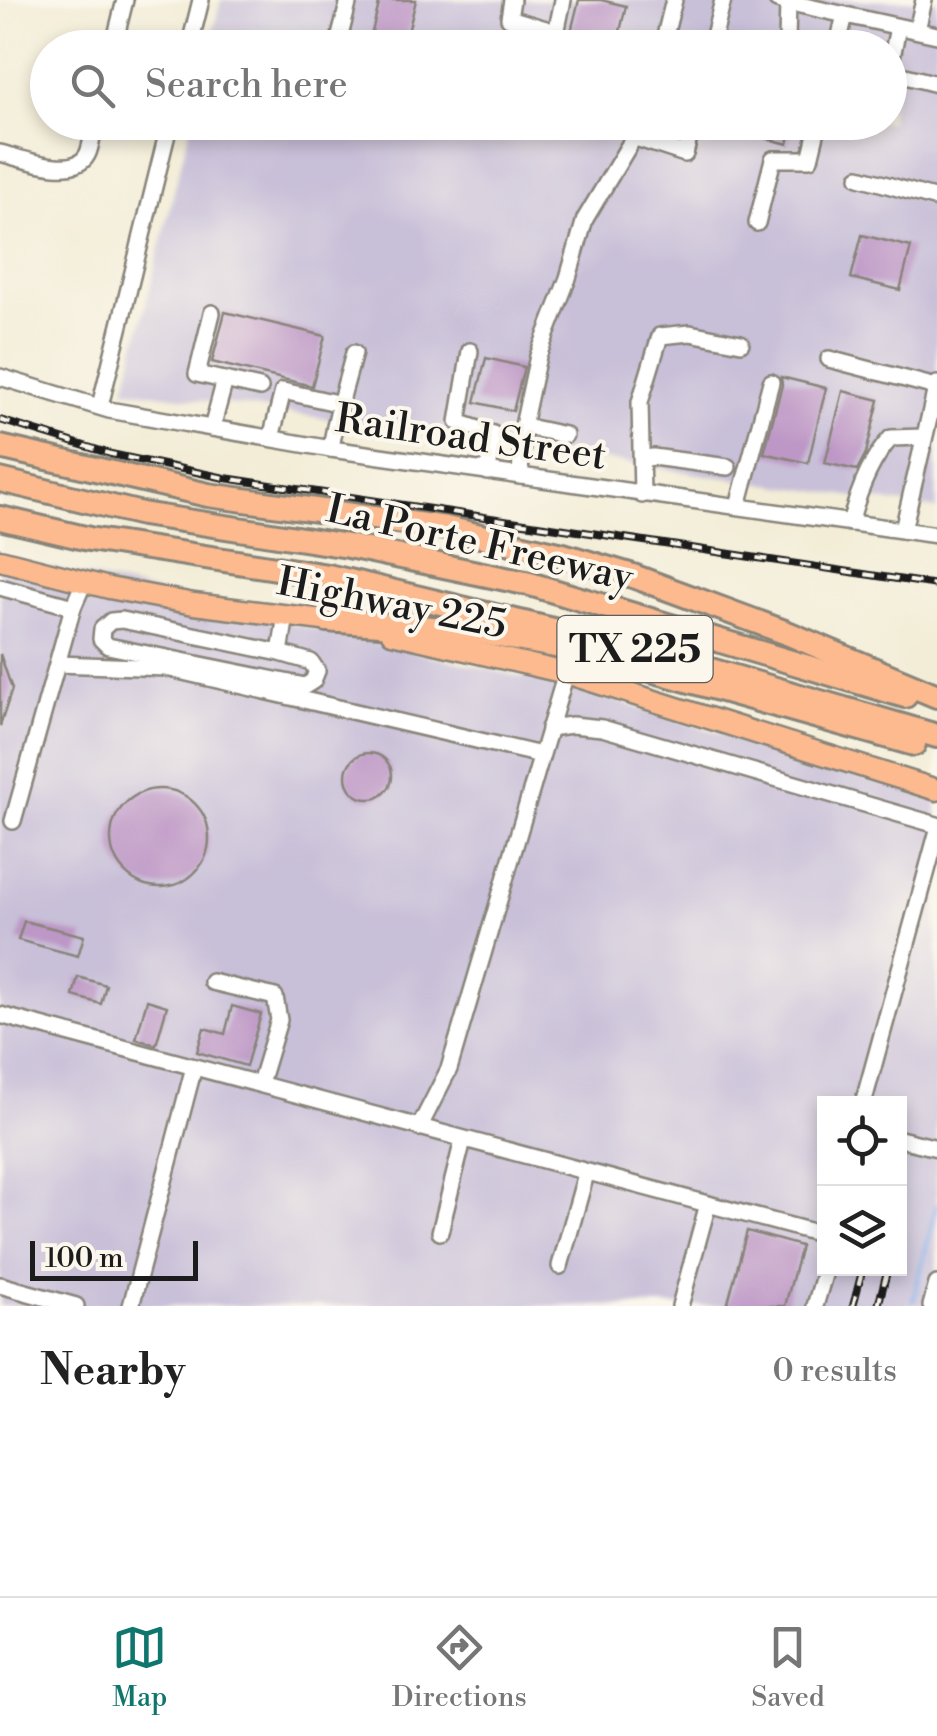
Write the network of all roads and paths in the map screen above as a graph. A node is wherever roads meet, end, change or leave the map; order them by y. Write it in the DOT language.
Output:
graph roads {
  1 [pos="125,0"];
  2 [pos="201,0"];
  3 [pos="349,0"];
  4 [pos="512,0"];
  5 [pos="563,0"];
  6 [pos="674,0"];
  7 [pos="723,0"];
  8 [pos="924,0"];
  9 [pos="783,2"];
  10 [pos="824,5"];
  11 [pos="845,15"];
  12 [pos="898,27"];
  13 [pos="118,30"];
  14 [pos="194,30"];
  15 [pos="342,30"];
  16 [pos="535,30"];
  17 [pos="557,30"];
  18 [pos="666,30"];
  19 [pos="716,30"];
  20 [pos="786,30"];
  21 [pos="841,30"];
  22 [pos="897,30"];
  23 [pos="917,30"];
  24 [pos="937,35"];
  25 [pos="907,74"];
  26 [pos="937,84"];
  27 [pos="90,140"];
  28 [pos="166,140"];
  29 [pos="634,140"];
  30 [pos="659,140"];
  31 [pos="689,140"];
  32 [pos="815,140"];
  33 [pos="0,153"];
  34 [pos="859,177"];
  35 [pos="937,199"];
  36 [pos="758,224"];
  37 [pos="212,313"];
  38 [pos="741,343"];
  39 [pos="470,351"];
  40 [pos="354,353"];
  41 [pos="829,360"];
  42 [pos="0,377"];
  43 [pos="225,380"];
  44 [pos="771,382"];
  45 [pos="937,385"];
  46 [pos="260,388"];
  47 [pos="337,403"];
  48 [pos="100,406"];
  49 [pos="523,426"];
  50 [pos="212,428"];
  51 [pos="565,435"];
  52 [pos="924,437"];
  53 [pos="271,438"];
  54 [pos="0,447"];
  55 [pos="331,450"];
  56 [pos="642,459"];
  57 [pos="728,467"];
  58 [pos="488,472"];
  59 [pos="520,476"];
  60 [pos="0,480"];
  61 [pos="642,495"];
  62 [pos="738,506"];
  63 [pos="0,518"];
  64 [pos="850,522"];
  65 [pos="903,530"];
  66 [pos="937,535"];
  67 [pos="0,560"];
  68 [pos="84,582"];
  69 [pos="0,587"];
  70 [pos="158,597"];
  71 [pos="73,608"];
  72 [pos="286,615"];
  73 [pos="327,620"];
  74 [pos="153,628"];
  75 [pos="280,653"];
  76 [pos="58,664"];
  77 [pos="566,673"];
  78 [pos="937,696"];
  79 [pos="937,705"];
  80 [pos="549,728"];
  81 [pos="937,736"];
  82 [pos="937,750"];
  83 [pos="540,755"];
  84 [pos="937,790"];
  85 [pos="14,821"];
  86 [pos="937,825"];
  87 [pos="937,834"];
  88 [pos="212,982"];
  89 [pos="0,1015"];
  90 [pos="194,1067"];
  91 [pos="260,1083"];
  92 [pos="865,1096"];
  93 [pos="419,1128"];
  94 [pos="464,1140"];
  95 [pos="907,1141"];
  96 [pos="937,1148"];
  97 [pos="586,1174"];
  98 [pos="708,1204"];
  99 [pos="440,1232"];
  100 [pos="817,1233"];
  101 [pos="560,1266"];
  102 [pos="824,1276"];
  103 [pos="937,1284"];
  104 [pos="0,1285"];
  105 [pos="76,1306"];
  106 [pos="131,1306"];
  107 [pos="680,1306"];
  108 [pos="815,1306"];
  109 [pos="931,1306"];
  1 -- 13 [label="street"];
  2 -- 14 [label="street"];
  3 -- 15 [label="street"];
  4 -- 16 [label="street"];
  5 -- 17 [label="street"];
  6 -- 18 [label="street"];
  7 -- 19 [label="street"];
  8 -- 23 [label="street"];
  9 -- 10 [label="street"];
  9 -- 20 [label="street"];
  10 -- 11 [label="street"];
  11 -- 12 [label="street"];
  11 -- 21 [label="street"];
  12 -- 22 [label="street"];
  12 -- 23 [label="street"];
  23 -- 24 [label="street"];
  25 -- 26 [label="street"];
  27 -- 33 [label="street"];
  28 -- 48 [label="street"];
  29 -- 49 [label="street"];
  30 -- 31 [label="street"];
  32 -- 36 [label="street"];
  34 -- 35 [label="street"];
  37 -- 43 [label="street"];
  38 -- 56 [label="street"];
  39 -- 58 [label="street"];
  40 -- 47 [label="street"];
  41 -- 45 [label="street"];
  42 -- 48 [label="street, Railroad Street"];
  43 -- 46 [label="street"];
  43 -- 50 [label="street"];
  44 -- 62 [label="street"];
  45 -- 52 [label="street"];
  47 -- 53 [label="street"];
  47 -- 55 [label="street"];
  48 -- 50 [label="street, Railroad Street"];
  49 -- 51 [label="street"];
  49 -- 59 [label="street"];
  50 -- 53 [label="street, Railroad Street"];
  52 -- 64 [label="street"];
  52 -- 65 [label="street"];
  53 -- 55 [label="street, Railroad Street"];
  54 -- 78 [label="highway"];
  55 -- 58 [label="street, Railroad Street"];
  56 -- 57 [label="street"];
  56 -- 61 [label="street"];
  58 -- 59 [label="street, Railroad Street"];
  59 -- 61 [label="street, Railroad Street"];
  60 -- 79 [label="highway, La Porte Freeway / TX 225"];
  61 -- 62 [label="street, Railroad Street"];
  62 -- 64 [label="street, Railroad Street"];
  63 -- 81 [label="highway, La Porte Freeway / TX 225"];
  64 -- 65 [label="street, Railroad Street"];
  65 -- 66 [label="street, Railroad Street"];
  67 -- 68 [label="main road, Highway 225"];
  68 -- 70 [label="main road, Highway 225"];
  68 -- 71 [label="street"];
  69 -- 71 [label="street"];
  70 -- 72 [label="main road, Highway 225"];
  70 -- 74 [label="street"];
  71 -- 76 [label="street"];
  72 -- 73 [label="main road, Highway 225"];
  72 -- 75 [label="street"];
  73 -- 77 [label="main road, Highway 225"];
  73 -- 82 [label="highway"];
  74 -- 75 [label="street"];
  74 -- 75 [label="street"];
  76 -- 83 [label="street"];
  76 -- 85 [label="street"];
  77 -- 80 [label="street"];
  77 -- 84 [label="main road, Highway 225"];
  80 -- 83 [label="street"];
  80 -- 86 [label="street"];
  83 -- 93 [label="street"];
  87 -- 92 [label="street"];
  88 -- 91 [label="street"];
  89 -- 90 [label="street"];
  90 -- 91 [label="street"];
  90 -- 106 [label="street"];
  91 -- 93 [label="street"];
  93 -- 94 [label="street"];
  94 -- 97 [label="street"];
  94 -- 99 [label="street"];
  95 -- 96 [label="street"];
  97 -- 98 [label="street"];
  97 -- 101 [label="street"];
  98 -- 100 [label="street"];
  98 -- 107 [label="street"];
  102 -- 108 [label="street"];
  103 -- 109 [label="street"];
  104 -- 105 [label="street"];
}
